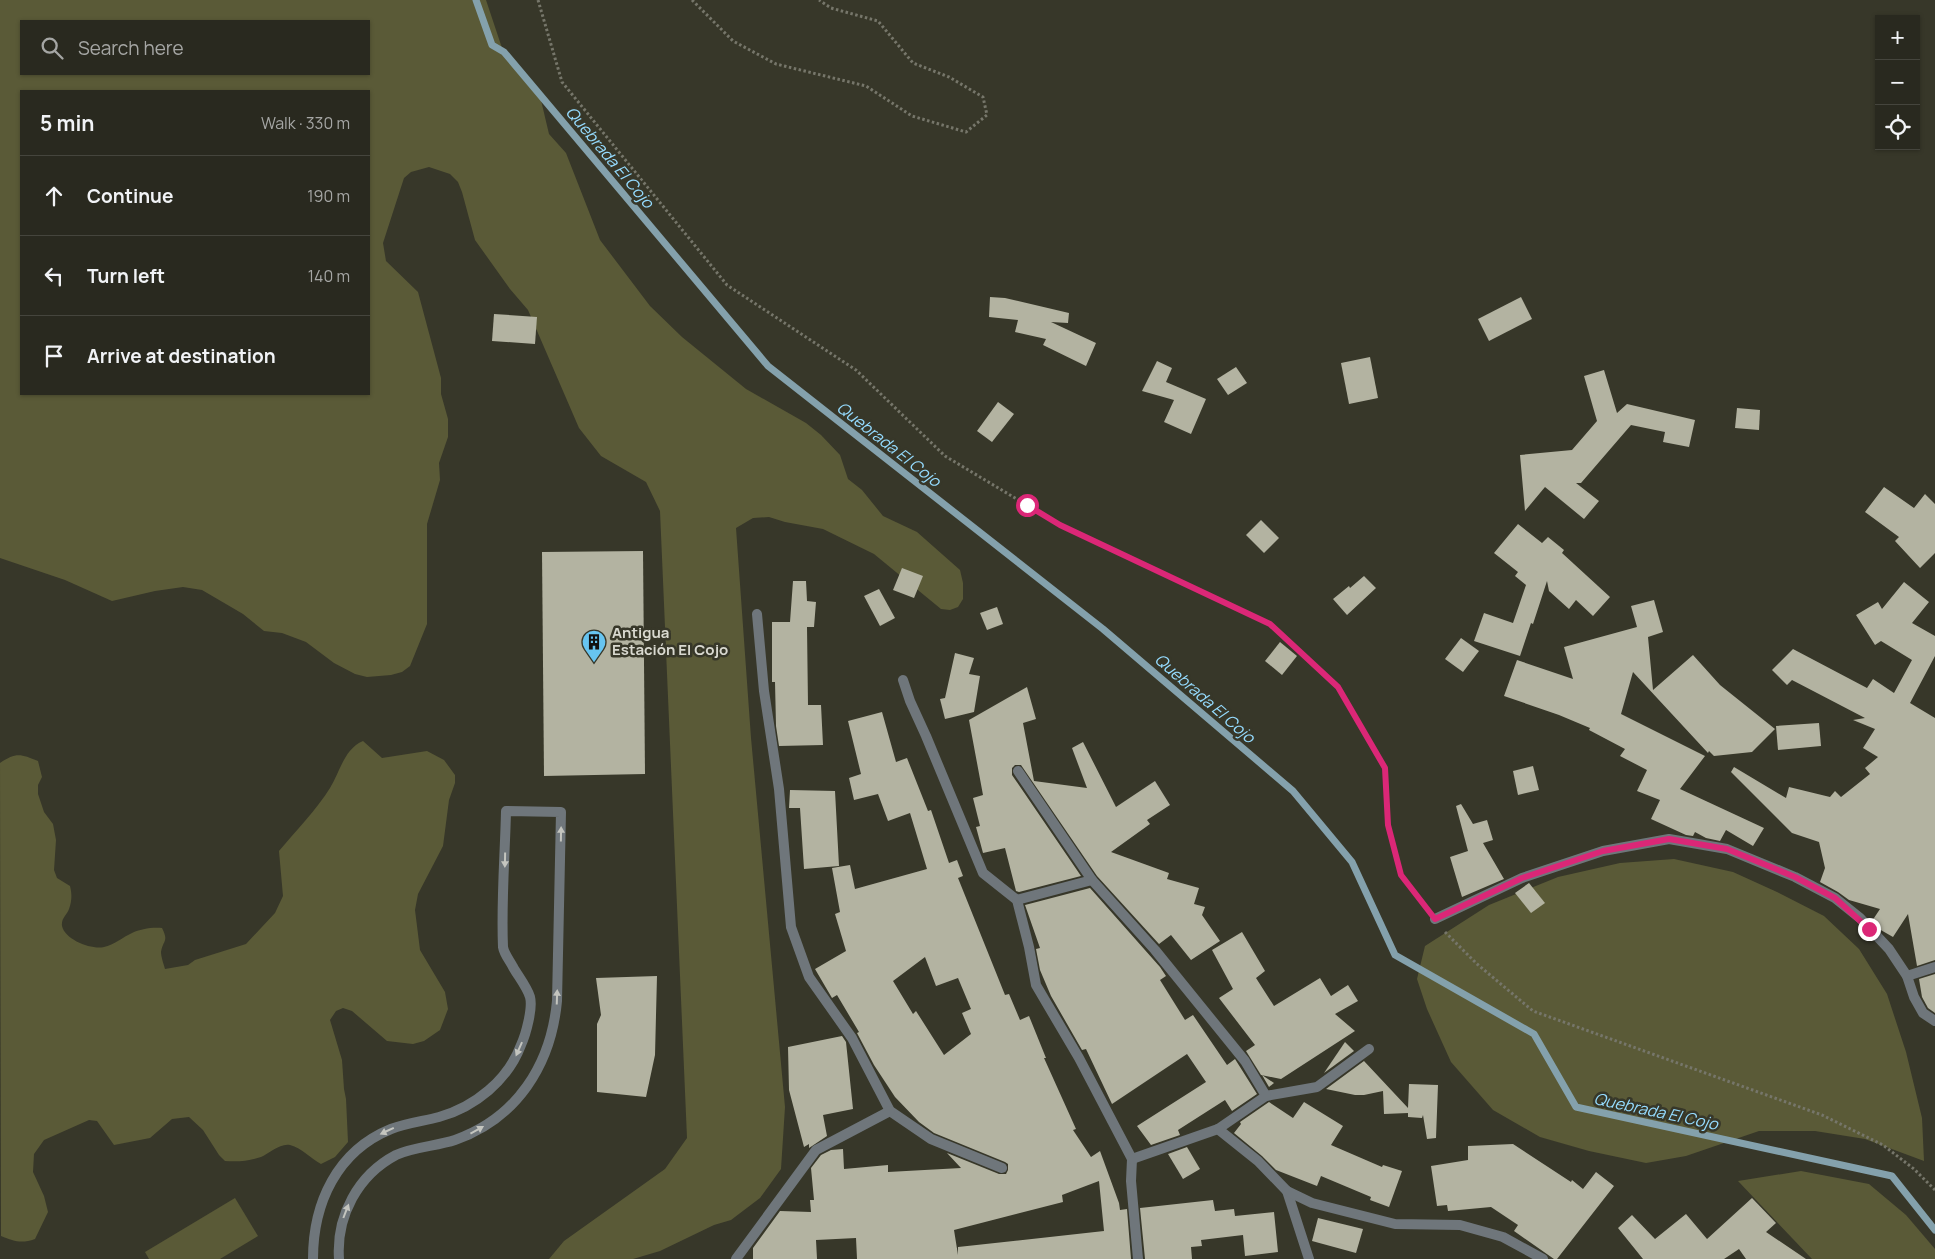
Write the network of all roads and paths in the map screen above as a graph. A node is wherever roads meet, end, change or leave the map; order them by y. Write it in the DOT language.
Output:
graph roads {
  1 [pos="538,0"];
  2 [pos="692,0"];
  3 [pos="820,0"];
  4 [pos="757,614"];
  5 [pos="903,680"];
  6 [pos="1018,771"];
  7 [pos="1092,880"];
  8 [pos="1016,900"];
  9 [pos="1435,919"];
  10 [pos="1935,967"];
  11 [pos="1907,976"];
  12 [pos="1935,1021"];
  13 [pos="1369,1049"];
  14 [pos="1266,1096"];
  15 [pos="890,1111"];
  16 [pos="1218,1129"];
  17 [pos="1132,1158"];
  18 [pos="1002,1168"];
  19 [pos="1287,1190"];
  20 [pos="1935,1190"];
  21 [pos="313,1259"];
  22 [pos="339,1259"];
  23 [pos="736,1259"];
  24 [pos="1138,1259"];
  25 [pos="1309,1259"];
  26 [pos="1543,1259"];
  1 -- 9 [label="path"];
  2 -- 3 [label="path"];
  4 -- 15 [label="street"];
  5 -- 8 [label="street"];
  6 -- 7 [label="street"];
  7 -- 8 [label="street"];
  7 -- 14 [label="street"];
  8 -- 17 [label="street"];
  9 -- 11 [label="street"];
  9 -- 20 [label="path"];
  10 -- 11 [label="street"];
  11 -- 12 [label="street"];
  13 -- 14 [label="street"];
  14 -- 16 [label="street"];
  15 -- 18 [label="street"];
  15 -- 23 [label="street"];
  16 -- 17 [label="street"];
  16 -- 19 [label="street"];
  17 -- 24 [label="street"];
  19 -- 25 [label="street"];
  19 -- 26 [label="street"];
  22 -- 21 [label="street, one-way"];
}
